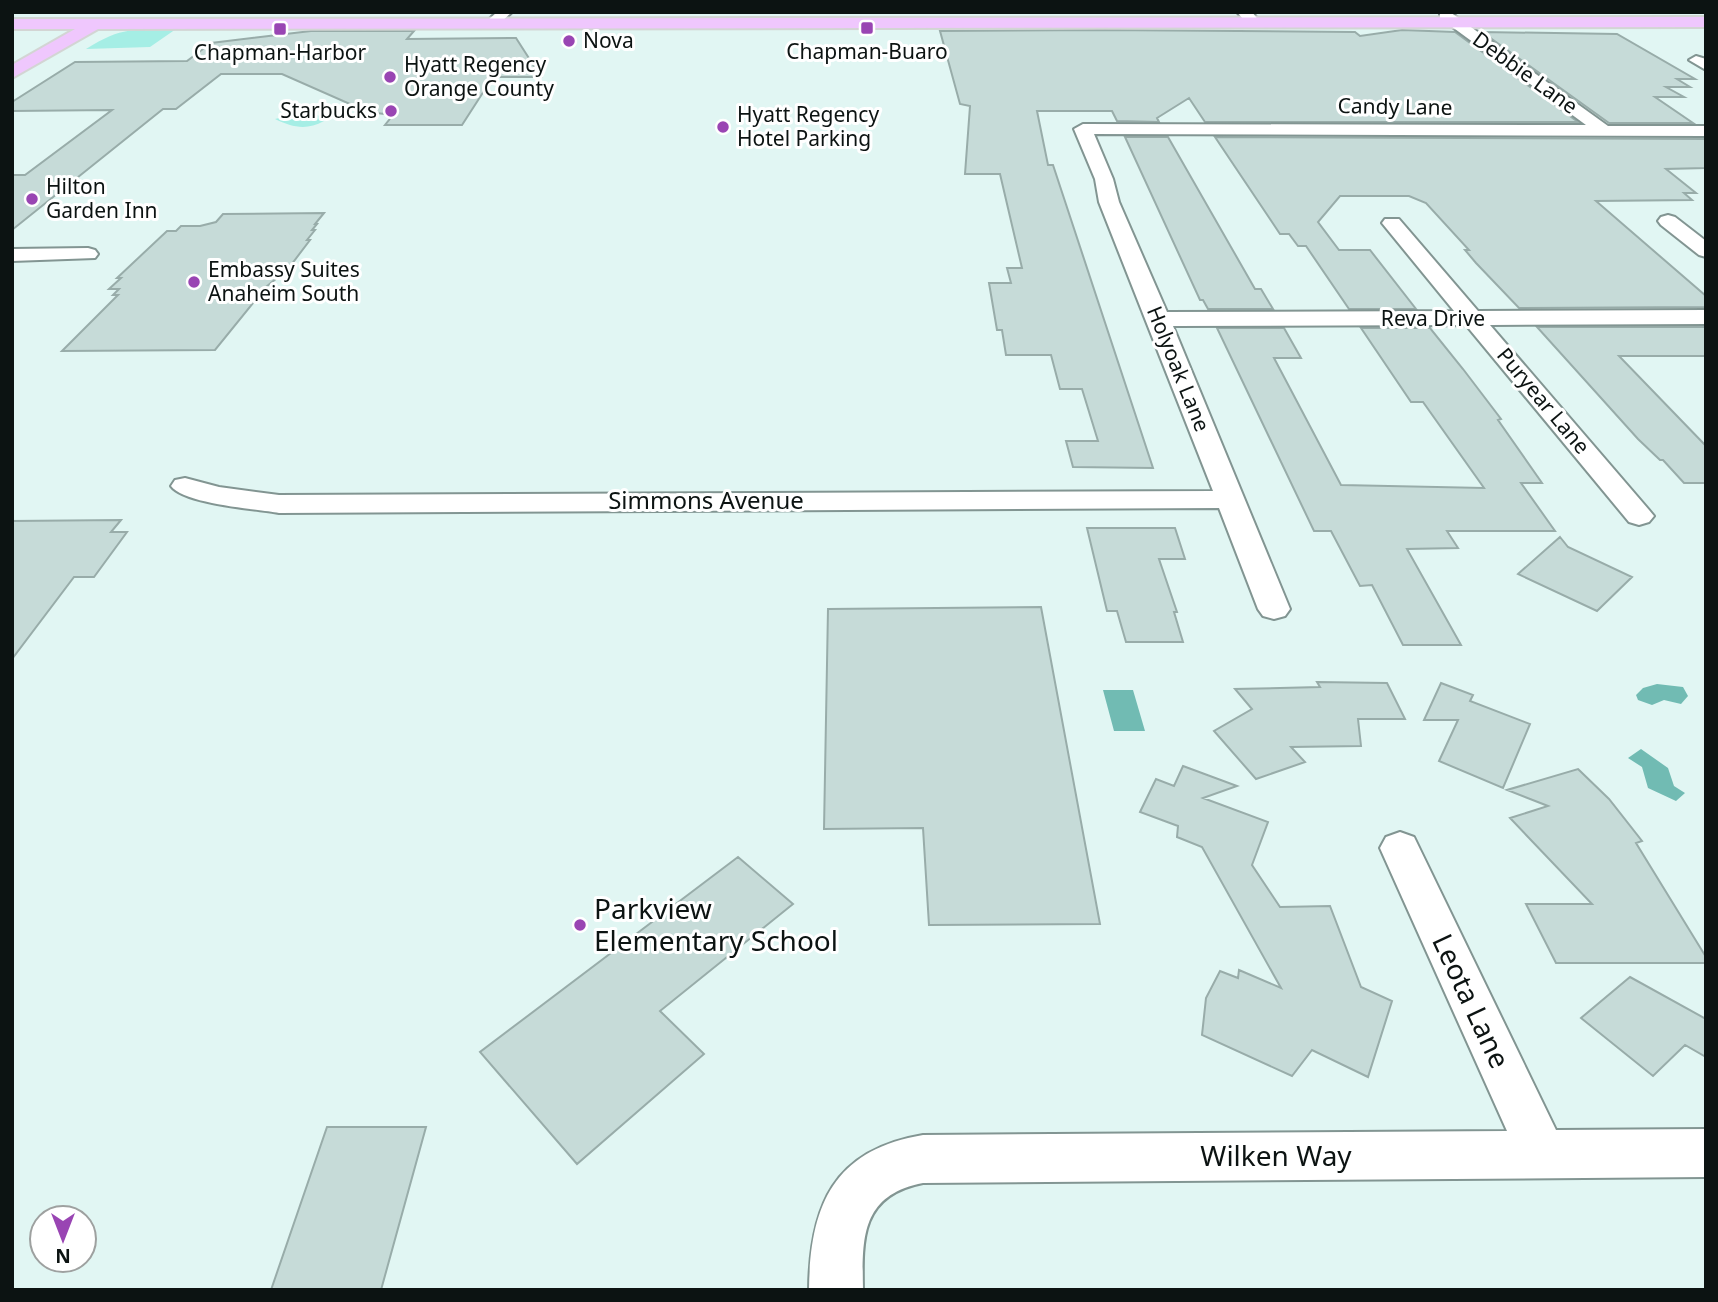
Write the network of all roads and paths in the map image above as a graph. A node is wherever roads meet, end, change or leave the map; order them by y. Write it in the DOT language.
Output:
graph roads {
  1 [pos="1706,15"];
  2 [pos="12,16"];
  3 [pos="497,16"];
  4 [pos="89,17"];
  5 [pos="920,17"];
  6 [pos="1248,17"];
  7 [pos="1450,19"];
  8 [pos="1706,22"];
  9 [pos="12,24"];
  10 [pos="30,42"];
  11 [pos="12,73"];
  12 [pos="1083,129"];
  13 [pos="1604,131"];
  14 [pos="1706,131"];
  15 [pos="1668,221"];
  16 [pos="1392,223"];
  17 [pos="1706,251"];
  18 [pos="12,255"];
  19 [pos="12,268"];
  20 [pos="1706,317"];
  21 [pos="1159,319"];
  22 [pos="1474,319"];
  23 [pos="185,486"];
  24 [pos="1229,499"];
  25 [pos="1639,516"];
  26 [pos="1275,609"];
  27 [pos="1400,848"];
  28 [pos="1706,1153"];
  29 [pos="1542,1154"];
  30 [pos="836,1290"];
  1 -- 7 [label="main road"];
  2 -- 4 [label="main road"];
  3 -- 4 [label="main road"];
  3 -- 5 [label="main road"];
  4 -- 9 [label="main road"];
  4 -- 10 [label="main road"];
  4 -- 11 [label="main road"];
  5 -- 6 [label="main road"];
  6 -- 7 [label="main road"];
  7 -- 8 [label="main road"];
  7 -- 13 [label="street, Debbie Lane"];
  12 -- 13 [label="street, Candy Lane"];
  12 -- 21 [label="street, Holyoak Lane"];
  13 -- 14 [label="street, Candy Lane"];
  15 -- 17 [label="street"];
  16 -- 22 [label="street, Puryear Lane"];
  18 -- 19 [label="street"];
  20 -- 22 [label="street, Reva Drive"];
  21 -- 22 [label="street, Reva Drive"];
  21 -- 24 [label="street, Holyoak Lane"];
  22 -- 25 [label="street, Puryear Lane"];
  23 -- 24 [label="street, Simmons Avenue"];
  24 -- 26 [label="street, Holyoak Lane"];
  27 -- 29 [label="street, Leota Lane"];
  28 -- 29 [label="street, Wilken Way"];
  29 -- 30 [label="street, Wilken Way"];
}
